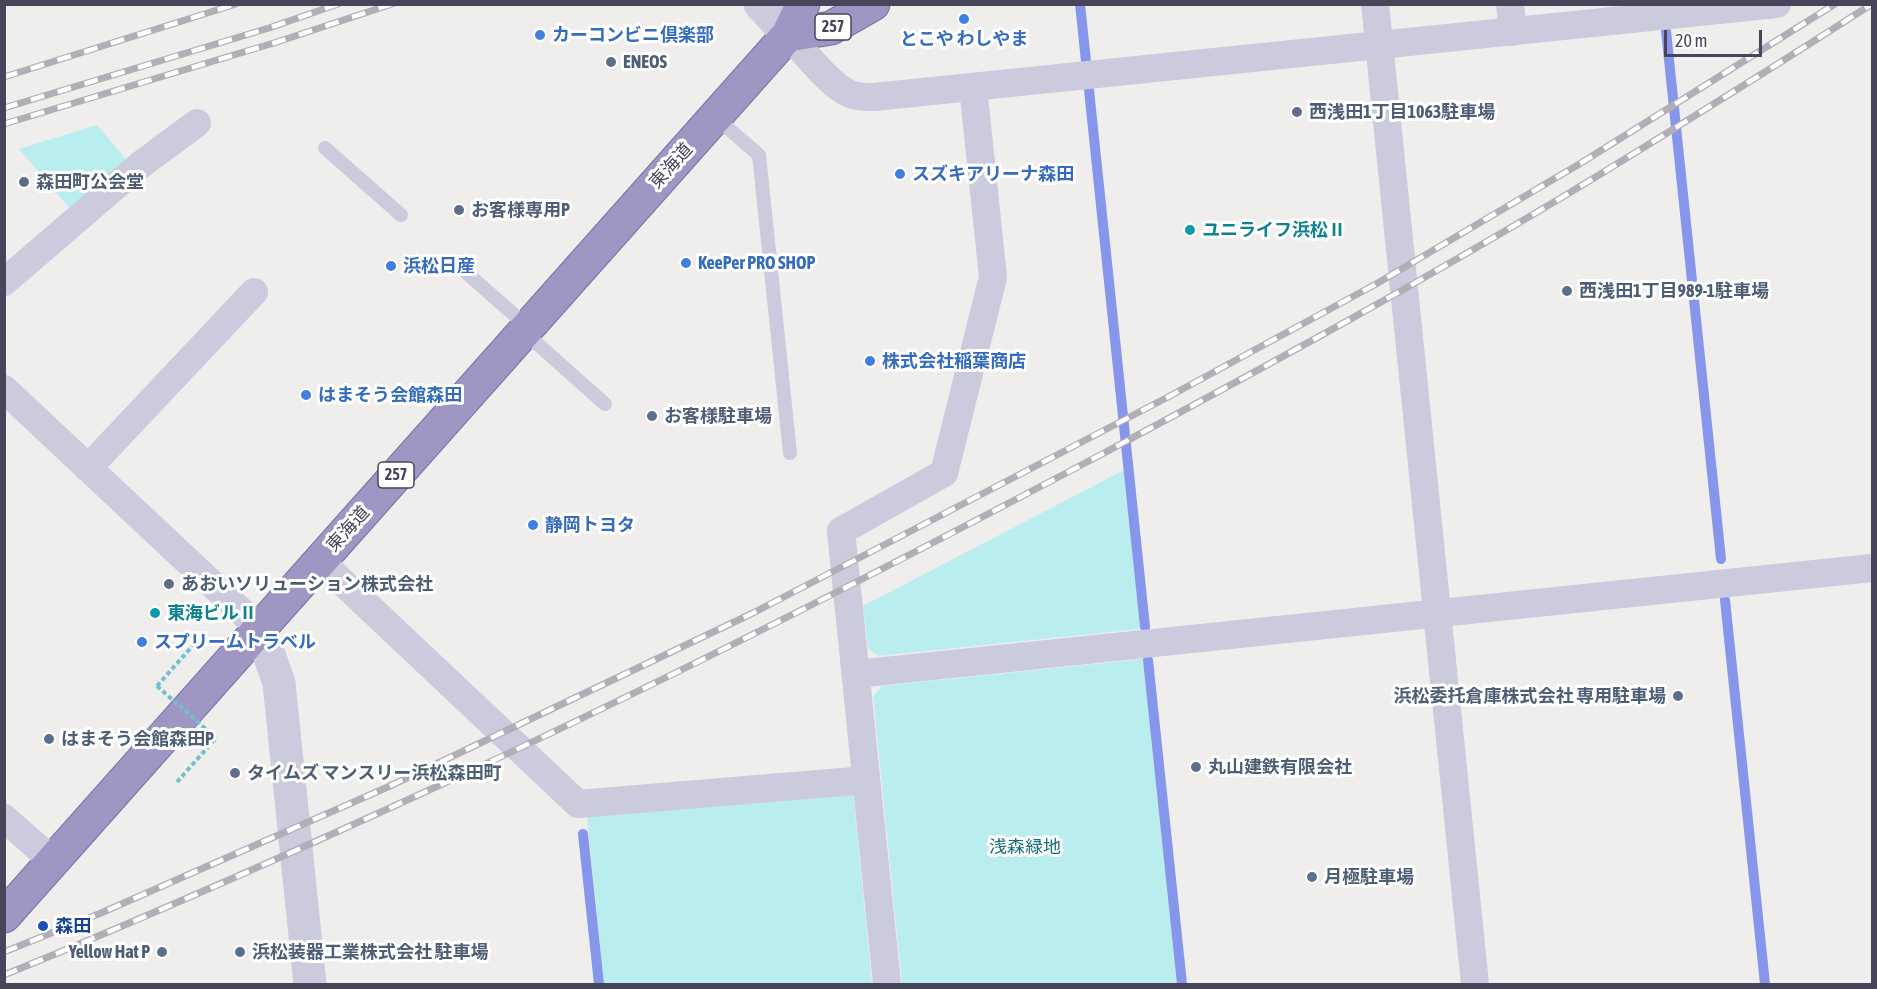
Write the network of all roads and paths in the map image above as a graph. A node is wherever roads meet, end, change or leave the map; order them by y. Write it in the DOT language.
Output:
graph roads {
  1 [pos="760,4"];
  2 [pos="803,4"];
  3 [pos="873,4"];
  4 [pos="1375,4"];
  5 [pos="1777,4"];
  6 [pos="1646,11"];
  7 [pos="1511,18"];
  8 [pos="786,20"];
  9 [pos="1379,45"];
  10 [pos="973,87"];
  11 [pos="715,117"];
  12 [pos="197,123"];
  13 [pos="325,148"];
  14 [pos="401,215"];
  15 [pos="453,261"];
  16 [pos="4,282"];
  17 [pos="254,292"];
  18 [pos="526,329"];
  19 [pos="8,398"];
  20 [pos="605,404"];
  21 [pos="790,453"];
  22 [pos="88,468"];
  23 [pos="320,561"];
  24 [pos="1872,568"];
  25 [pos="1437,614"];
  26 [pos="260,629"];
  27 [pos="196,642"];
  28 [pos="856,674"];
  29 [pos="866,780"];
  30 [pos="177,782"];
  31 [pos="4,818"];
  32 [pos="53,861"];
  33 [pos="4,916"];
  34 [pos="310,984"];
  35 [pos="887,984"];
  36 [pos="1475,984"];
  1 -- 8 [label="street"];
  2 -- 8 [label="highway, 東海道 / 257"];
  3 -- 8 [label="highway, 257"];
  4 -- 9 [label="street"];
  5 -- 6 [label="street"];
  6 -- 7 [label="street"];
  7 -- 9 [label="street"];
  8 -- 10 [label="street"];
  8 -- 11 [label="highway, 東海道 / 257"];
  9 -- 10 [label="street"];
  9 -- 25 [label="street"];
  10 -- 28 [label="street"];
  11 -- 18 [label="highway, 東海道 / 257"];
  11 -- 21 [label="lane"];
  12 -- 16 [label="street"];
  13 -- 14 [label="lane"];
  15 -- 18 [label="lane"];
  17 -- 22 [label="street"];
  18 -- 20 [label="lane"];
  18 -- 23 [label="highway, 東海道 / 257"];
  19 -- 22 [label="street"];
  22 -- 26 [label="street"];
  23 -- 26 [label="highway, 東海道 / 257"];
  23 -- 29 [label="street"];
  24 -- 25 [label="street"];
  25 -- 28 [label="street"];
  25 -- 36 [label="street"];
  26 -- 32 [label="highway, 東海道 / 257"];
  26 -- 34 [label="street"];
  27 -- 30 [label="path, bridge"];
  28 -- 29 [label="street"];
  29 -- 35 [label="street"];
  31 -- 32 [label="street"];
  32 -- 33 [label="highway, 東海道 / 257"];
}
